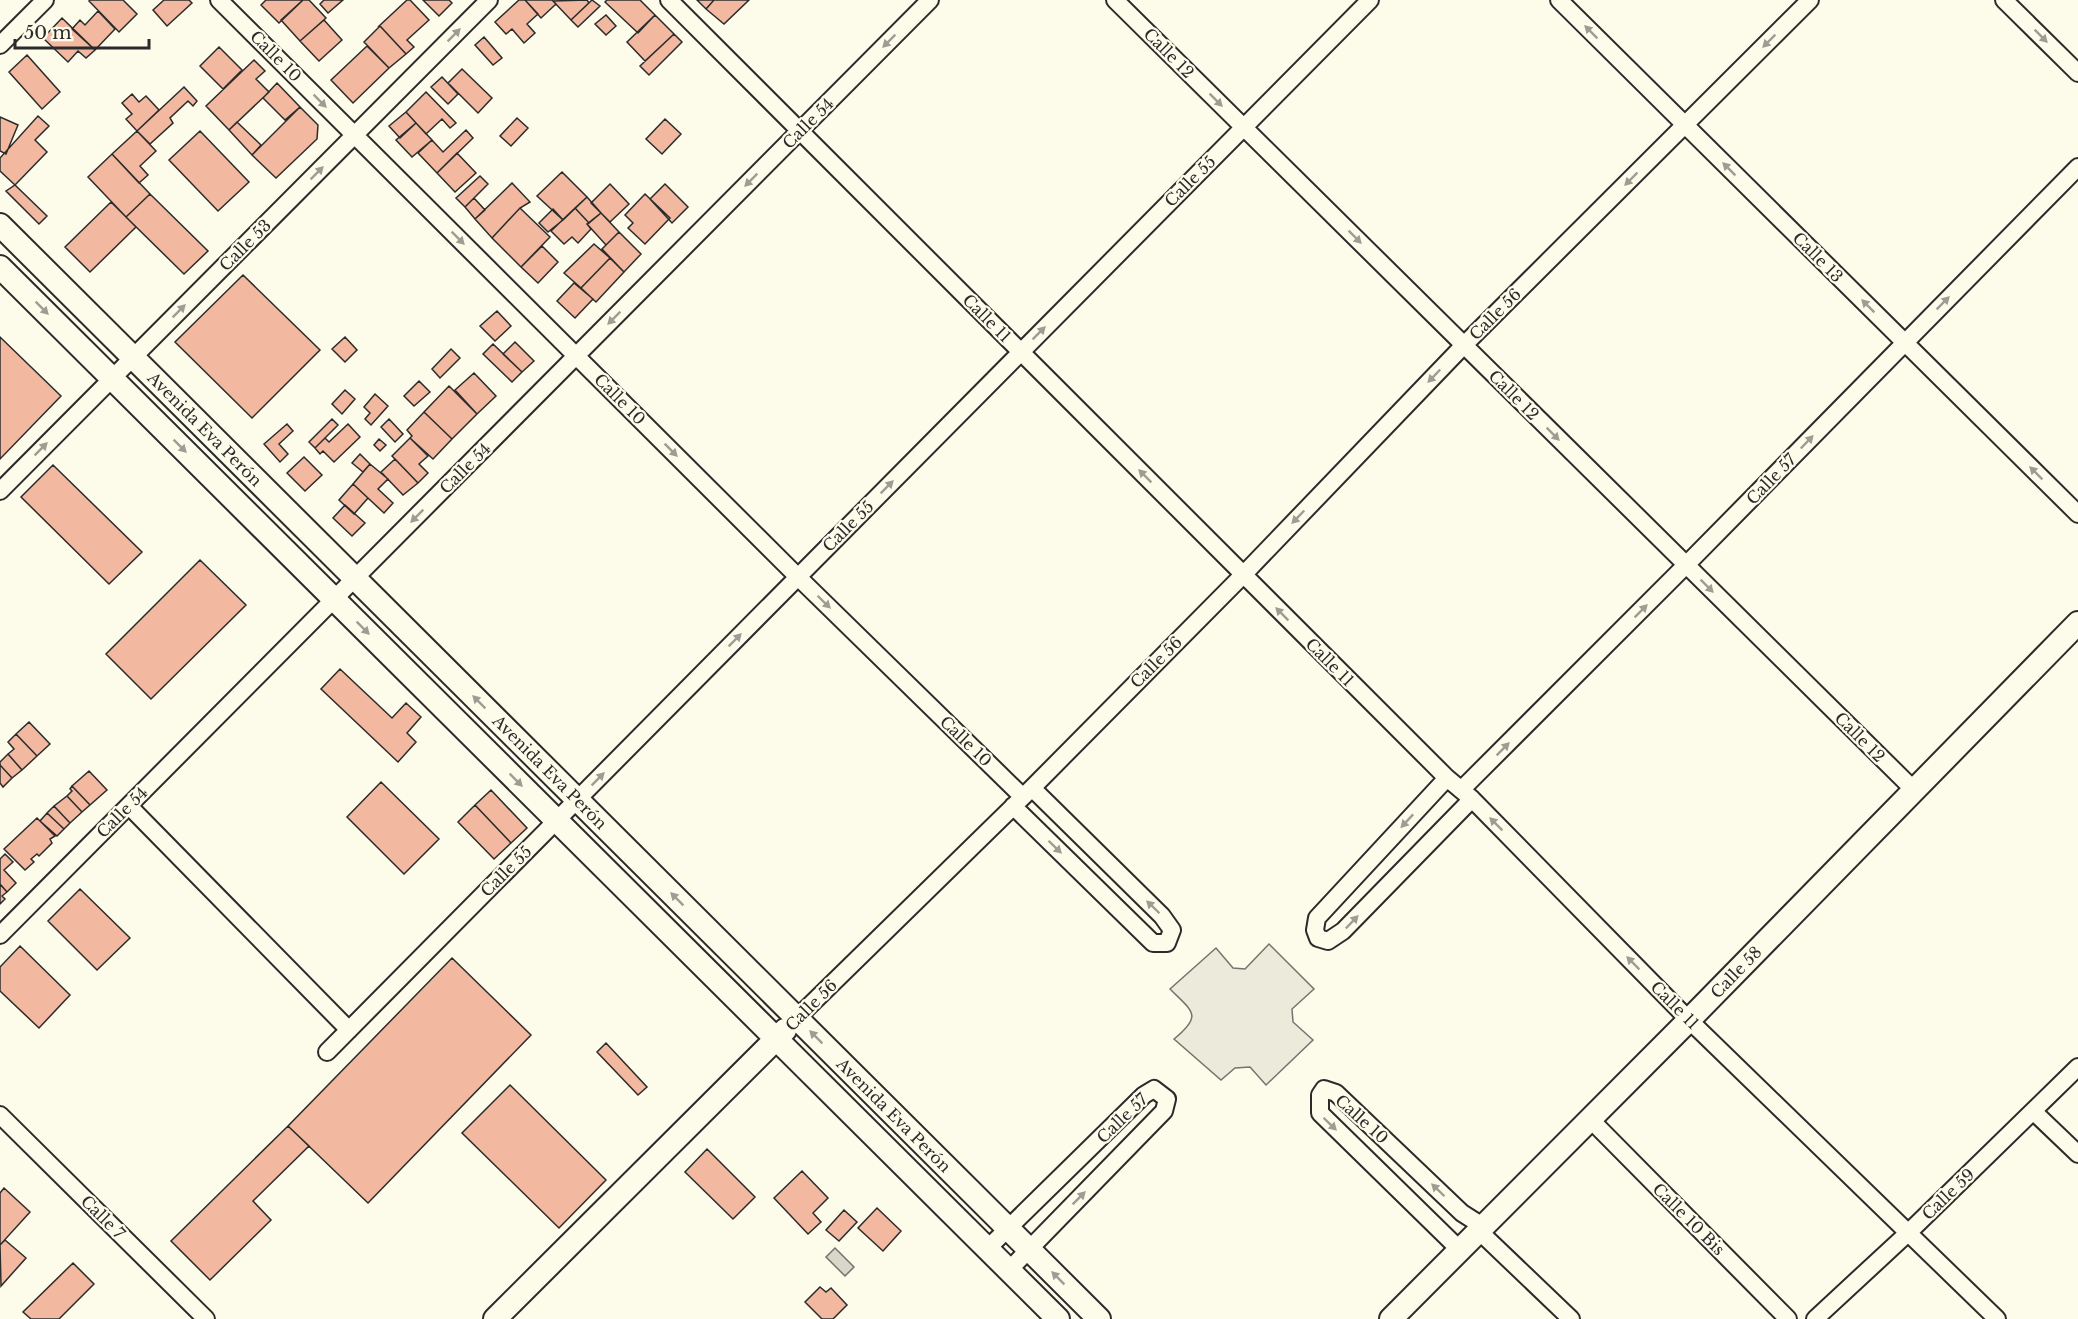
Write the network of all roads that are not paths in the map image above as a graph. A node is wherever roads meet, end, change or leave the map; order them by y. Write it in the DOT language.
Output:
graph roads {
  1 [pos="45,0"];
  2 [pos="219,0"];
  3 [pos="489,0"];
  4 [pos="669,0"];
  5 [pos="930,0"];
  6 [pos="1115,0"];
  7 [pos="1370,0"];
  8 [pos="1558,0"];
  9 [pos="1810,0"];
  10 [pos="2004,0"];
  11 [pos="0,45"];
  12 [pos="2078,73"];
  13 [pos="1685,125"];
  14 [pos="1244,127"];
  15 [pos="799,132"];
  16 [pos="355,135"];
  17 [pos="2078,166"];
  18 [pos="0,225"];
  19 [pos="0,267"];
  20 [pos="1904,342"];
  21 [pos="1464,345"];
  22 [pos="1021,352"];
  23 [pos="576,356"];
  24 [pos="133,358"];
  25 [pos="112,378"];
  26 [pos="0,490"];
  27 [pos="2078,514"];
  28 [pos="1686,565"];
  29 [pos="1243,574"];
  30 [pos="798,577"];
  31 [pos="355,578"];
  32 [pos="334,599"];
  33 [pos="2078,623"];
  34 [pos="1447,778"];
  35 [pos="1914,790"];
  36 [pos="1467,795"];
  37 [pos="1023,797"];
  38 [pos="577,800"];
  39 [pos="129,806"];
  40 [pos="556,820"];
  41 [pos="0,935"];
  42 [pos="796,1018"];
  43 [pos="1689,1020"];
  44 [pos="349,1030"];
  45 [pos="777,1039"];
  46 [pos="327,1052"];
  47 [pos="2078,1067"];
  48 [pos="2033,1111"];
  49 [pos="0,1115"];
  50 [pos="1590,1119"];
  51 [pos="2078,1154"];
  52 [pos="1009,1229"];
  53 [pos="1481,1229"];
  54 [pos="1909,1232"];
  55 [pos="1028,1248"];
  56 [pos="987,1249"];
  57 [pos="1460,1250"];
  58 [pos="1009,1270"];
  59 [pos="206,1319"];
  60 [pos="495,1319"];
  61 [pos="1058,1319"];
  62 [pos="1100,1319"];
  63 [pos="1391,1319"];
  64 [pos="1571,1319"];
  65 [pos="1788,1319"];
  66 [pos="1815,1319"];
  67 [pos="1997,1319"];
  1 -- 11 [label="street"];
  2 -- 16 [label="street, Calle 10, one-way"];
  16 -- 3 [label="street, Calle 53, one-way"];
  4 -- 15 [label="street, Calle 11"];
  5 -- 15 [label="street, Calle 54, one-way"];
  6 -- 14 [label="street, Calle 12, one-way"];
  7 -- 14 [label="street, Calle 55"];
  13 -- 8 [label="street, Calle 13, one-way"];
  9 -- 13 [label="street, Calle 56, one-way"];
  10 -- 12 [label="street, one-way"];
  20 -- 13 [label="street, Calle 13, one-way"];
  13 -- 21 [label="street, Calle 56, one-way"];
  14 -- 21 [label="street, Calle 12, one-way"];
  22 -- 14 [label="street, Calle 55, one-way"];
  15 -- 22 [label="street, Calle 11"];
  15 -- 23 [label="street, Calle 54, one-way"];
  16 -- 23 [label="street, Calle 10, one-way"];
  24 -- 16 [label="street, Calle 53, one-way"];
  20 -- 17 [label="street, Calle 57, one-way"];
  18 -- 24 [label="main road, Avenida Eva Perón"];
  19 -- 25 [label="main road, Avenida Eva Perón, one-way"];
  27 -- 20 [label="street, Calle 13, one-way"];
  28 -- 20 [label="street, Calle 57, one-way"];
  21 -- 28 [label="street, Calle 12, one-way"];
  21 -- 29 [label="street, Calle 56, one-way"];
  29 -- 22 [label="street, Calle 11, one-way"];
  30 -- 22 [label="street, Calle 55, one-way"];
  23 -- 30 [label="street, Calle 10, one-way"];
  23 -- 31 [label="street, Calle 54, one-way"];
  24 -- 25 [label="street, Calle 53"];
  24 -- 31 [label="main road, Avenida Eva Perón"];
  26 -- 25 [label="street, Calle 53, one-way"];
  25 -- 32 [label="main road, Avenida Eva Perón, one-way"];
  28 -- 35 [label="street, Calle 12, one-way"];
  36 -- 28 [label="street, Calle 57, one-way"];
  34 -- 29 [label="street, Calle 11, one-way"];
  29 -- 37 [label="street, Calle 56"];
  30 -- 37 [label="street, Calle 10, one-way"];
  38 -- 30 [label="street, Calle 55, one-way"];
  31 -- 32 [label="street, Calle 54"];
  38 -- 31 [label="main road, Avenida Eva Perón, one-way"];
  32 -- 39 [label="street, Calle 54"];
  32 -- 40 [label="main road, Avenida Eva Perón, one-way"];
  33 -- 35 [label="main road, Calle 58"];
  34 -- 36 [label="street, Calle 11"];
  34 -- 36 [label="street, Calle 57, one-way"];
  35 -- 43 [label="main road, Calle 58"];
  43 -- 36 [label="street, Calle 11, one-way"];
  37 -- 37 [label="street, Calle 10, one-way"];
  37 -- 42 [label="street, Calle 56"];
  38 -- 40 [label="street, Calle 55"];
  42 -- 38 [label="main road, Avenida Eva Perón, one-way"];
  39 -- 41 [label="street, Calle 54"];
  39 -- 44 [label="street"];
  40 -- 44 [label="street, Calle 55"];
  40 -- 45 [label="main road, Avenida Eva Perón"];
  42 -- 45 [label="main road, Calle 56"];
  52 -- 42 [label="main road, Avenida Eva Perón, one-way"];
  43 -- 50 [label="main road, Calle 58"];
  43 -- 54 [label="street, Calle 11"];
  44 -- 46 [label="street, Calle 55"];
  45 -- 56 [label="main road, Avenida Eva Perón"];
  45 -- 60 [label="main road, Calle 56"];
  47 -- 48 [label="street, Calle 59"];
  48 -- 51 [label="street"];
  48 -- 54 [label="street, Calle 59"];
  49 -- 59 [label="street, Calle 7"];
  50 -- 53 [label="main road, Calle 58"];
  50 -- 65 [label="street, Calle 10 Bis"];
  52 -- 55 [label="main road, Avenida Eva Perón"];
  55 -- 52 [label="street, Calle 57, one-way"];
  52 -- 56 [label="street, Calle 57"];
  53 -- 57 [label="main road, Calle 58"];
  53 -- 57 [label="street, Calle 10, one-way"];
  53 -- 64 [label="street, Calle 10"];
  54 -- 66 [label="street, Calle 59"];
  54 -- 67 [label="street, Calle 11"];
  55 -- 58 [label="street, Calle 57"];
  62 -- 55 [label="main road, Avenida Eva Perón, one-way"];
  56 -- 58 [label="main road, Avenida Eva Perón"];
  57 -- 63 [label="main road, Calle 58"];
  58 -- 61 [label="main road, Avenida Eva Perón"];
}
